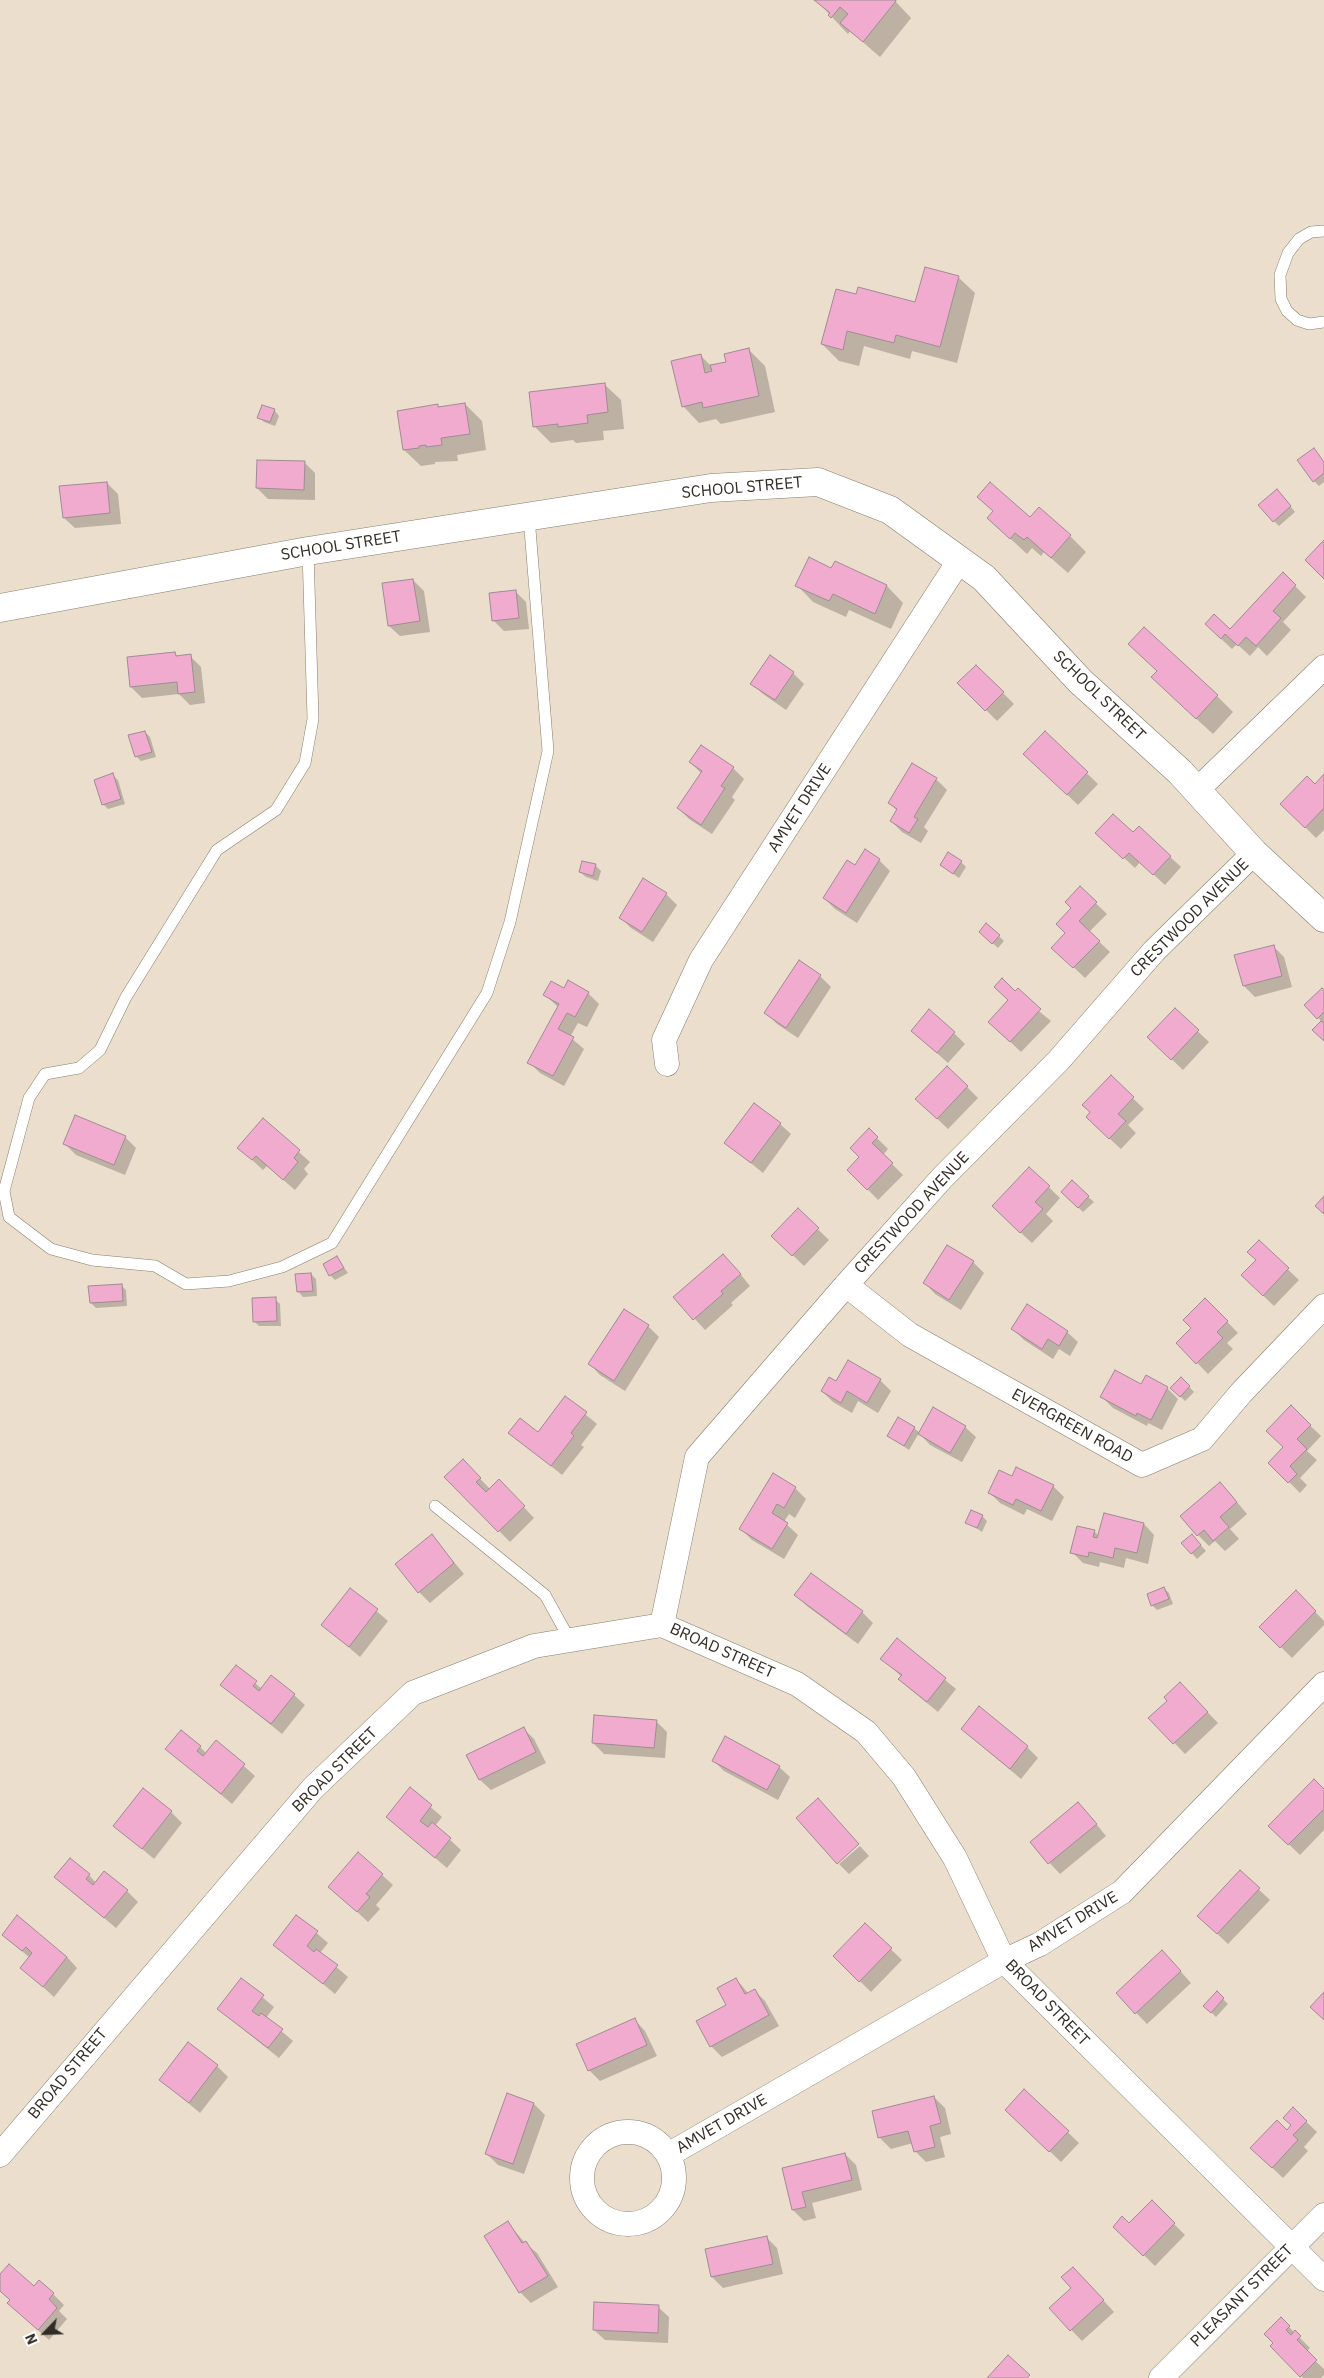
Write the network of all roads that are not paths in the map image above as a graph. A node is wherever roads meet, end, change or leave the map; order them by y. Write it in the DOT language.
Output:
graph roads {
  1 [pos="1324,231"];
  2 [pos="1324,322"];
  3 [pos="529,517"];
  4 [pos="308,551"];
  5 [pos="959,561"];
  6 [pos="0,608"];
  7 [pos="1324,667"];
  8 [pos="1197,790"];
  9 [pos="1254,853"];
  10 [pos="1324,918"];
  11 [pos="666,1064"];
  12 [pos="846,1285"];
  13 [pos="1324,1306"];
  14 [pos="435,1506"];
  15 [pos="662,1625"];
  16 [pos="570,1640"];
  17 [pos="1324,1684"];
  18 [pos="1004,1961"];
  19 [pos="0,2155"];
  20 [pos="668,2155"];
  21 [pos="1324,2215"];
  22 [pos="1291,2248"];
  23 [pos="1324,2279"];
  24 [pos="1162,2378"];
  1 -- 2 [label="lane"];
  3 -- 4 [label="street, SCHOOL STREET"];
  3 -- 4 [label="lane"];
  3 -- 5 [label="street, SCHOOL STREET"];
  4 -- 6 [label="street, SCHOOL STREET"];
  5 -- 8 [label="street, SCHOOL STREET"];
  5 -- 11 [label="street, AMVET DRIVE"];
  7 -- 8 [label="street"];
  8 -- 9 [label="street, SCHOOL STREET"];
  9 -- 10 [label="street, SCHOOL STREET"];
  9 -- 12 [label="street, CRESTWOOD AVENUE"];
  12 -- 13 [label="street, EVERGREEN ROAD"];
  12 -- 15 [label="street, CRESTWOOD AVENUE"];
  14 -- 16 [label="lane"];
  15 -- 16 [label="street, BROAD STREET"];
  15 -- 18 [label="street, BROAD STREET"];
  16 -- 19 [label="street, BROAD STREET"];
  17 -- 18 [label="street, AMVET DRIVE"];
  18 -- 20 [label="street, AMVET DRIVE"];
  18 -- 22 [label="street, BROAD STREET"];
  21 -- 22 [label="street, PLEASANT STREET"];
  22 -- 23 [label="street, BROAD STREET"];
  22 -- 24 [label="street, PLEASANT STREET"];
}
